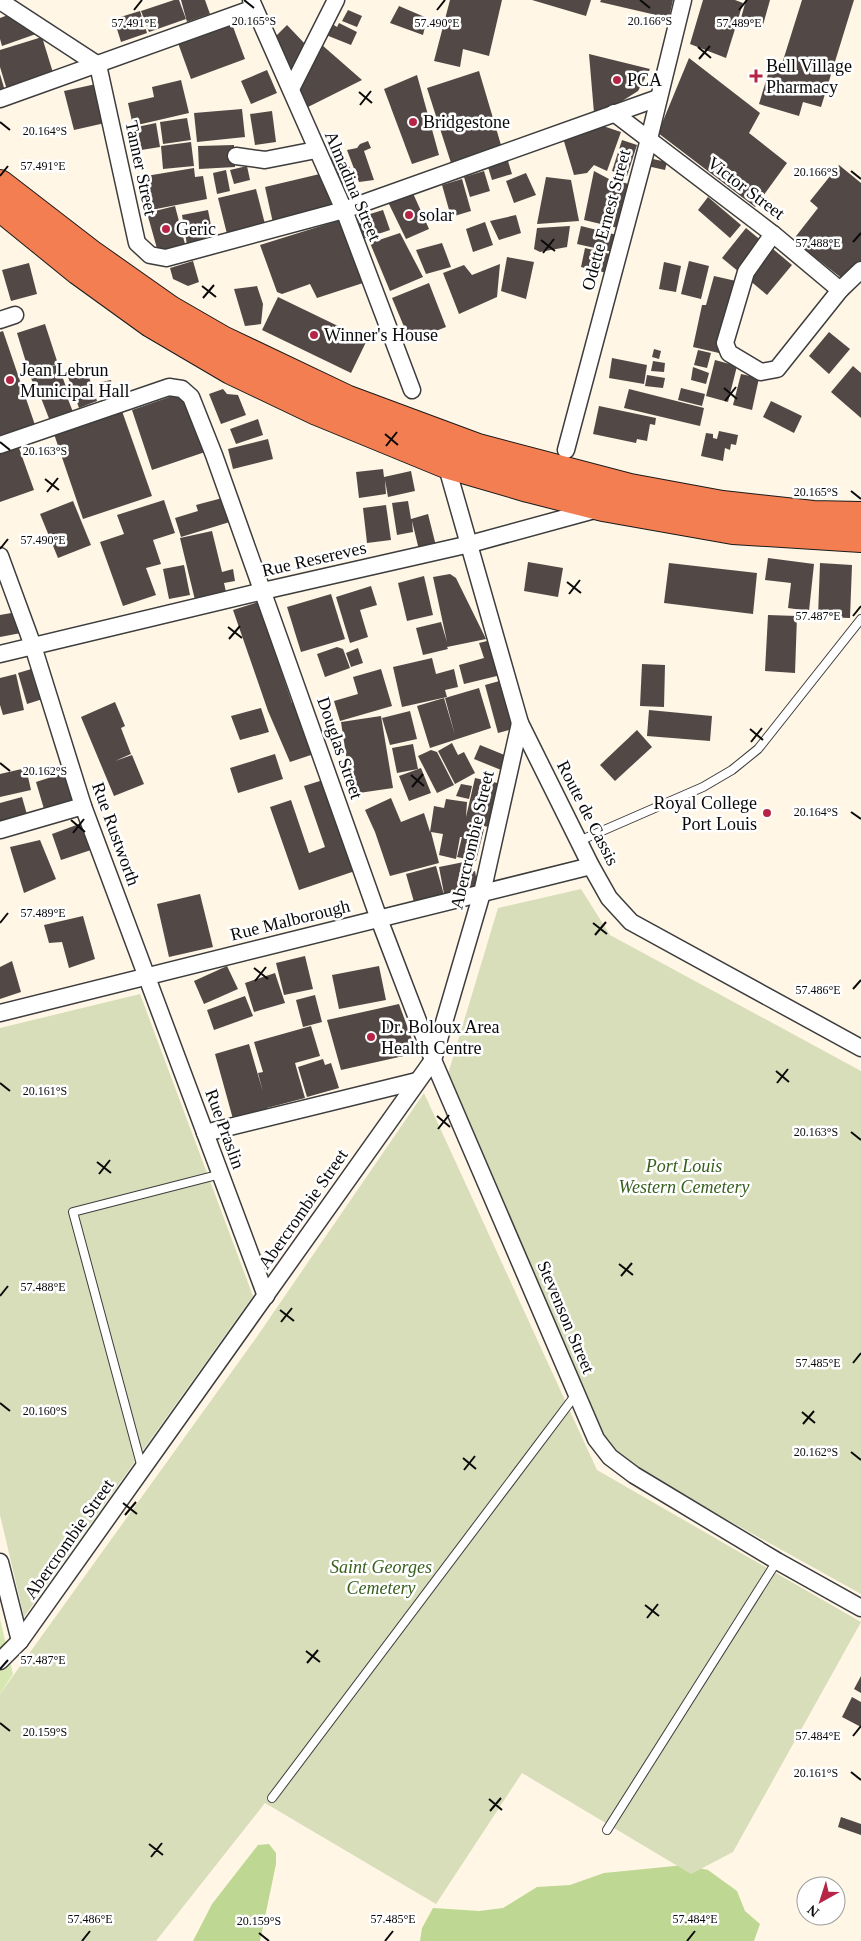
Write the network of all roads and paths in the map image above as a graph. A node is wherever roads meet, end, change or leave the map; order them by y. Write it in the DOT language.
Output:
graph roads {
  1 [pos="336,0"];
  2 [pos="683,0"];
  3 [pos="0,1"];
  4 [pos="253,4"];
  5 [pos="98,65"];
  6 [pos="291,89"];
  7 [pos="658,98"];
  8 [pos="0,100"];
  9 [pos="614,113"];
  10 [pos="649,139"];
  11 [pos="316,150"];
  12 [pos="236,156"];
  13 [pos="0,170"];
  14 [pos="0,184"];
  15 [pos="0,207"];
  16 [pos="344,210"];
  17 [pos="0,230"];
  18 [pos="773,234"];
  19 [pos="861,270"];
  20 [pos="840,290"];
  21 [pos="170,310"];
  22 [pos="412,390"];
  23 [pos="317,411"];
  24 [pos="0,445"];
  25 [pos="566,450"];
  26 [pos="446,464"];
  27 [pos="603,507"];
  28 [pos="861,516"];
  29 [pos="861,538"];
  30 [pos="470,544"];
  31 [pos="0,556"];
  32 [pos="263,591"];
  33 [pos="861,619"];
  34 [pos="34,646"];
  35 [pos="0,654"];
  36 [pos="520,723"];
  37 [pos="83,806"];
  38 [pos="0,830"];
  39 [pos="579,841"];
  40 [pos="591,866"];
  41 [pos="482,893"];
  42 [pos="379,919"];
  43 [pos="147,976"];
  44 [pos="0,1013"];
  45 [pos="861,1048"];
  46 [pos="433,1060"];
  47 [pos="417,1081"];
  48 [pos="205,1133"];
  49 [pos="221,1174"];
  50 [pos="266,1296"];
  51 [pos="577,1394"];
  52 [pos="142,1470"];
  53 [pos="777,1561"];
  54 [pos="0,1562"];
  55 [pos="861,1608"];
  56 [pos="20,1641"];
  57 [pos="0,1661"];
  58 [pos="272,1798"];
  59 [pos="607,1830"];
  1 -- 6 [label="street"];
  2 -- 7 [label="street, Odette Ernest Street"];
  3 -- 5 [label="street"];
  4 -- 5 [label="street"];
  4 -- 6 [label="street, Almadina Street"];
  5 -- 8 [label="street"];
  5 -- 16 [label="street, Tanner Street"];
  6 -- 11 [label="street, Almadina Street"];
  7 -- 9 [label="street, Tanner Street"];
  7 -- 10 [label="street, Odette Ernest Street"];
  9 -- 10 [label="street, Victor Street"];
  9 -- 16 [label="street, Tanner Street"];
  10 -- 18 [label="street, Victor Street"];
  10 -- 25 [label="street, Odette Ernest Street"];
  11 -- 12 [label="street"];
  11 -- 16 [label="street, Almadina Street"];
  13 -- 21 [label="highway"];
  14 -- 21 [label="highway"];
  15 -- 23 [label="highway"];
  16 -- 22 [label="street, Almadina Street"];
  17 -- 23 [label="highway"];
  18 -- 20 [label="street, Victor Street"];
  18 -- 20 [label="street"];
  19 -- 20 [label="street"];
  21 -- 28 [label="highway"];
  23 -- 26 [label="highway"];
  24 -- 32 [label="street"];
  26 -- 27 [label="highway"];
  26 -- 30 [label="street, Route de Cassis"];
  27 -- 29 [label="highway"];
  27 -- 30 [label="street, Rue Resereves"];
  30 -- 32 [label="street, Rue Resereves"];
  30 -- 36 [label="street, Route de Cassis"];
  31 -- 34 [label="street"];
  32 -- 34 [label="street, Rue Resereves"];
  32 -- 42 [label="street, Douglas Street"];
  33 -- 39 [label="lane"];
  34 -- 35 [label="street, Rue Resereves"];
  34 -- 37 [label="street, Rue Rustworth"];
  36 -- 39 [label="street, Route de Cassis"];
  36 -- 41 [label="street, Abercrombie Street"];
  37 -- 38 [label="street"];
  37 -- 43 [label="street, Rue Rustworth"];
  39 -- 40 [label="street, Route de Cassis"];
  40 -- 41 [label="street, Rue Malborough"];
  40 -- 45 [label="street, Route de Cassis"];
  41 -- 42 [label="street, Rue Malborough"];
  41 -- 46 [label="street, Abercrombie Street"];
  42 -- 43 [label="street, Rue Malborough"];
  42 -- 46 [label="street, Stevenson Street"];
  43 -- 44 [label="street, Rue Malborough"];
  43 -- 48 [label="street, Rue Praslin"];
  46 -- 47 [label="street, Abercrombie Street"];
  46 -- 51 [label="street, Stevenson Street"];
  47 -- 48 [label="street"];
  47 -- 50 [label="street, Abercrombie Street"];
  48 -- 49 [label="street, Rue Praslin"];
  49 -- 50 [label="street, Rue Praslin"];
  49 -- 52 [label="lane"];
  50 -- 52 [label="street, Abercrombie Street"];
  51 -- 53 [label="street, Stevenson Street"];
  51 -- 58 [label="lane"];
  52 -- 56 [label="street, Abercrombie Street"];
  53 -- 55 [label="street, Stevenson Street"];
  53 -- 59 [label="lane"];
  54 -- 56 [label="street"];
  56 -- 57 [label="street, Abercrombie Street"];
}
